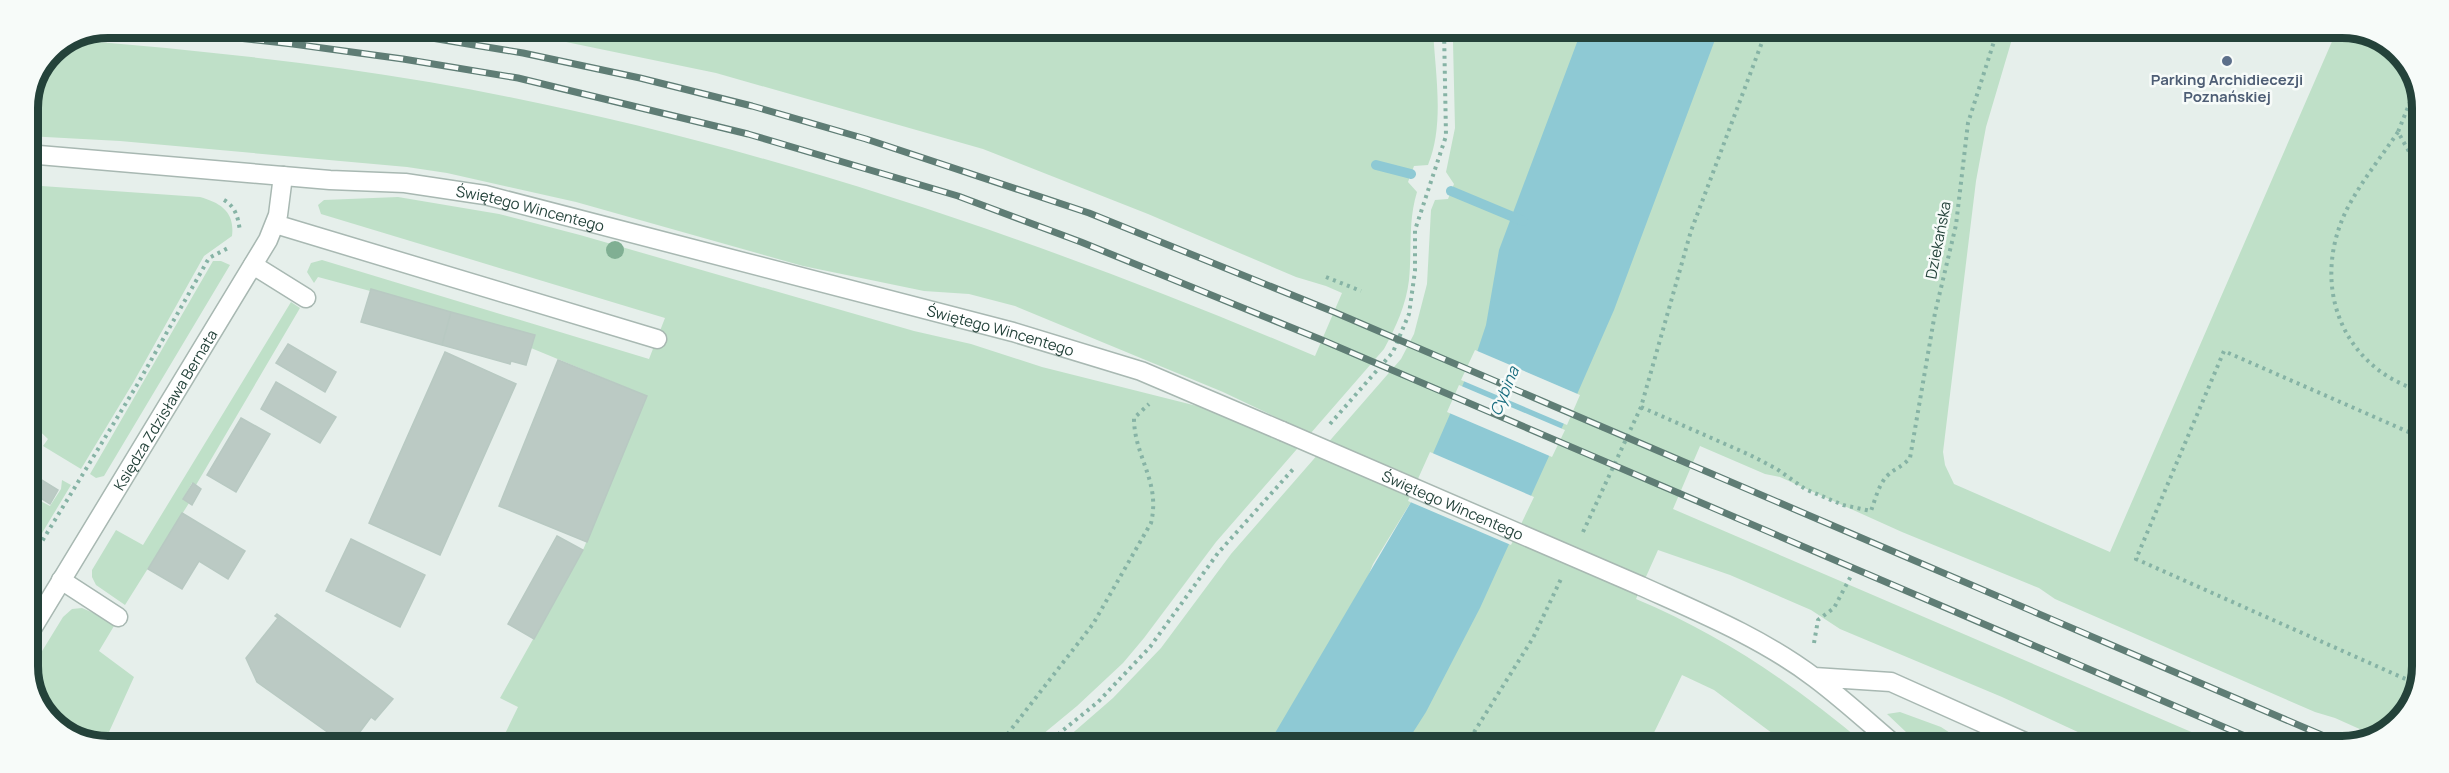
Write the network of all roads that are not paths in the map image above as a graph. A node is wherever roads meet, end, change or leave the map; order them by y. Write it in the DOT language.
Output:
graph roads {
  1 [pos="38,155"];
  2 [pos="283,176"];
  3 [pos="275,224"];
  4 [pos="253,265"];
  5 [pos="306,298"];
  6 [pos="657,339"];
  7 [pos="61,580"];
  8 [pos="118,617"];
  9 [pos="38,619"];
  10 [pos="1814,677"];
  11 [pos="1883,736"];
  12 [pos="2012,736"];
  1 -- 2 [label="street, Świętego Wincentego"];
  2 -- 3 [label="street, Księdza Zdzisława Bernata"];
  2 -- 10 [label="street, Świętego Wincentego, bridge"];
  3 -- 4 [label="street, Księdza Zdzisława Bernata"];
  3 -- 6 [label="street"];
  4 -- 5 [label="street"];
  4 -- 7 [label="street, Księdza Zdzisława Bernata"];
  7 -- 8 [label="street"];
  7 -- 9 [label="street, Księdza Zdzisława Bernata"];
  10 -- 11 [label="street, Świętego Wincentego"];
  10 -- 12 [label="street"];
}
